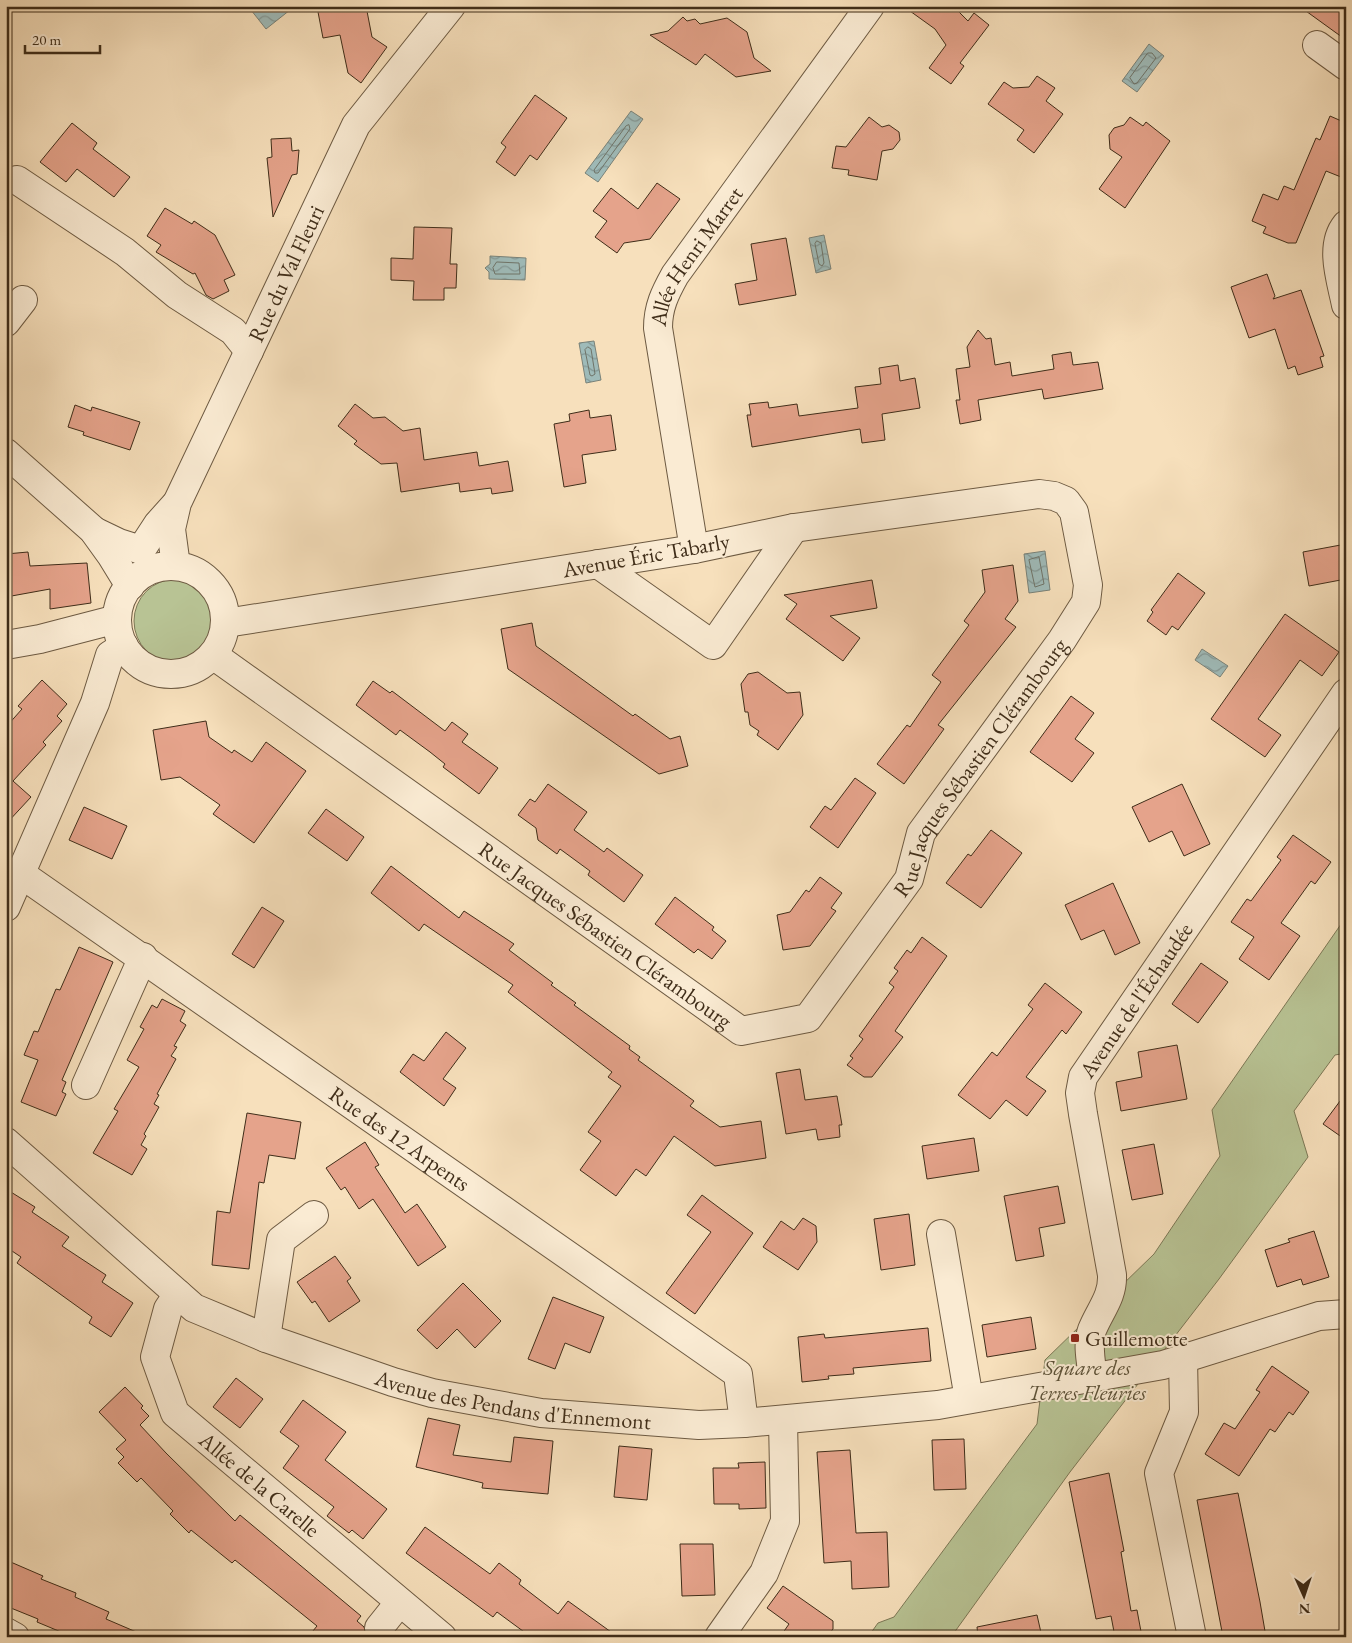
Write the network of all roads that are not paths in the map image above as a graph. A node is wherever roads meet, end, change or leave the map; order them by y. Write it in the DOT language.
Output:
graph roads {
  1 [pos="451,6"];
  2 [pos="870,6"];
  3 [pos="1317,45"];
  4 [pos="1346,66"];
  5 [pos="17,180"];
  6 [pos="1346,225"];
  7 [pos="23,300"];
  8 [pos="1346,305"];
  9 [pos="6,322"];
  10 [pos="249,351"];
  11 [pos="6,453"];
  12 [pos="1066,501"];
  13 [pos="177,503"];
  14 [pos="794,528"];
  15 [pos="93,530"];
  16 [pos="694,549"];
  17 [pos="157,561"];
  18 [pos="598,564"];
  19 [pos="130,586"];
  20 [pos="117,618"];
  21 [pos="226,623"];
  22 [pos="40,639"];
  23 [pos="6,645"];
  24 [pos="124,646"];
  25 [pos="213,655"];
  26 [pos="144,666"];
  27 [pos="1346,693"];
  28 [pos="95,703"];
  29 [pos="21,874"];
  30 [pos="6,907"];
  31 [pos="143,957"];
  32 [pos="86,1085"];
  33 [pos="9,1152"];
  34 [pos="314,1215"];
  35 [pos="941,1234"];
  36 [pos="178,1294"];
  37 [pos="1346,1314"];
  38 [pos="266,1338"];
  39 [pos="1183,1357"];
  40 [pos="1092,1377"];
  41 [pos="970,1399"];
  42 [pos="783,1420"];
  43 [pos="744,1423"];
  44 [pos="399,1603"];
  45 [pos="379,1628"];
  46 [pos="6,1632"];
  47 [pos="15,1637"];
  48 [pos="442,1637"];
  49 [pos="719,1637"];
  50 [pos="1192,1637"];
  1 -- 10 [label="street, Rue du Val Fleuri"];
  2 -- 16 [label="street, Allée Henri Marret"];
  3 -- 4 [label="street"];
  5 -- 10 [label="street"];
  6 -- 8 [label="street"];
  7 -- 9 [label="street"];
  10 -- 13 [label="street, Rue du Val Fleuri"];
  11 -- 15 [label="street"];
  12 -- 14 [label="street, Avenue Éric Tabarly"];
  12 -- 25 [label="street, Rue Jacques Sébastien Clérambourg"];
  13 -- 17 [label="street, Rue du Val Fleuri"];
  13 -- 17 [label="street"];
  14 -- 16 [label="street, Avenue Éric Tabarly"];
  14 -- 18 [label="street"];
  15 -- 17 [label="street"];
  15 -- 19 [label="street"];
  16 -- 18 [label="street, Avenue Éric Tabarly"];
  17 -- 19 [label="street"];
  17 -- 21 [label="street"];
  18 -- 21 [label="street, Avenue Éric Tabarly"];
  19 -- 20 [label="street"];
  20 -- 22 [label="street"];
  20 -- 24 [label="street"];
  21 -- 25 [label="street"];
  22 -- 23 [label="street"];
  22 -- 24 [label="street"];
  24 -- 26 [label="street"];
  24 -- 28 [label="street"];
  25 -- 26 [label="street"];
  26 -- 28 [label="street"];
  27 -- 40 [label="street, Avenue de l'Échaudée"];
  28 -- 29 [label="street"];
  29 -- 30 [label="street"];
  29 -- 31 [label="street, Rue des 12 Arpents"];
  31 -- 32 [label="street"];
  31 -- 43 [label="street, Rue des 12 Arpents"];
  33 -- 36 [label="street, Avenue des Pendans d'Ennemont"];
  34 -- 38 [label="street"];
  35 -- 41 [label="street"];
  36 -- 38 [label="street, Avenue des Pendans d'Ennemont"];
  36 -- 44 [label="street, Allée de la Carelle"];
  37 -- 39 [label="street, Avenue des Pendans d'Ennemont"];
  38 -- 43 [label="street, Avenue des Pendans d'Ennemont"];
  39 -- 40 [label="street, Avenue des Pendans d'Ennemont"];
  39 -- 50 [label="street"];
  40 -- 41 [label="street, Avenue des Pendans d'Ennemont"];
  41 -- 42 [label="street, Avenue des Pendans d'Ennemont"];
  42 -- 43 [label="street, Avenue des Pendans d'Ennemont"];
  42 -- 49 [label="street"];
  44 -- 45 [label="street"];
  44 -- 48 [label="street, Allée de la Carelle"];
  46 -- 47 [label="street"];
}
